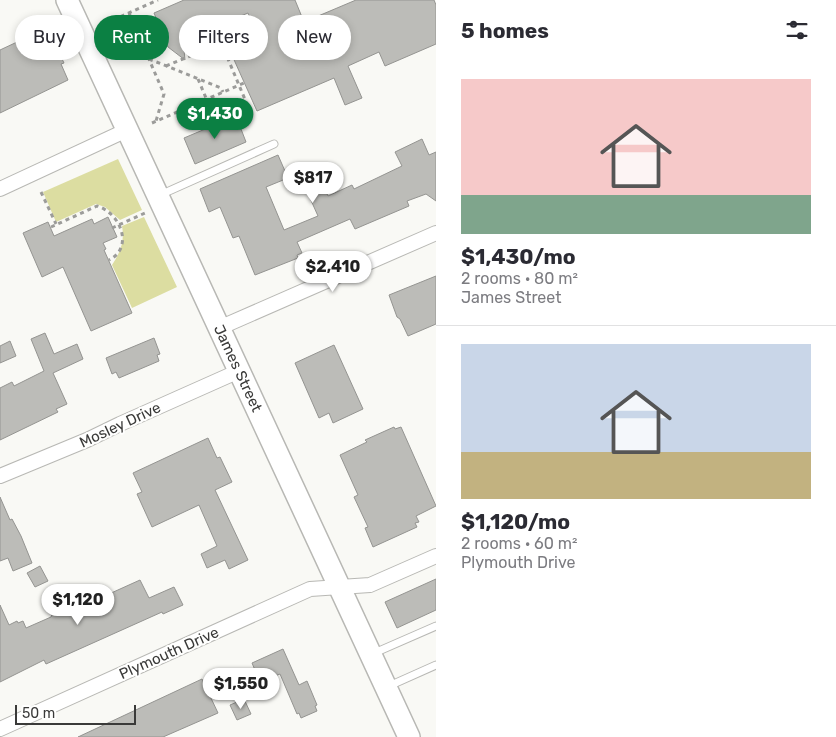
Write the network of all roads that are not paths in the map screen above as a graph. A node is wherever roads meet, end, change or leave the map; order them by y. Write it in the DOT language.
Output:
graph roads {
  1 [pos="67,0"];
  2 [pos="127,130"];
  3 [pos="274,144"];
  4 [pos="0,190"];
  5 [pos="151,204"];
  6 [pos="436,234"];
  7 [pos="219,328"];
  8 [pos="239,371"];
  9 [pos="0,476"];
  10 [pos="436,556"];
  11 [pos="340,587"];
  12 [pos="436,626"];
  13 [pos="372,654"];
  14 [pos="436,665"];
  15 [pos="387,688"];
  16 [pos="0,730"];
  17 [pos="409,737"];
  1 -- 2 [label="main road, James Street"];
  2 -- 4 [label="street"];
  2 -- 5 [label="main road, James Street"];
  3 -- 5 [label="lane"];
  5 -- 7 [label="main road, James Street"];
  6 -- 7 [label="street"];
  7 -- 8 [label="main road, James Street"];
  8 -- 9 [label="street, Mosley Drive"];
  8 -- 11 [label="main road, James Street"];
  10 -- 11 [label="street, Plymouth Drive"];
  11 -- 13 [label="main road, James Street"];
  11 -- 16 [label="street, Plymouth Drive"];
  12 -- 13 [label="lane"];
  13 -- 15 [label="main road, James Street"];
  14 -- 15 [label="lane"];
  15 -- 17 [label="main road, James Street"];
}
